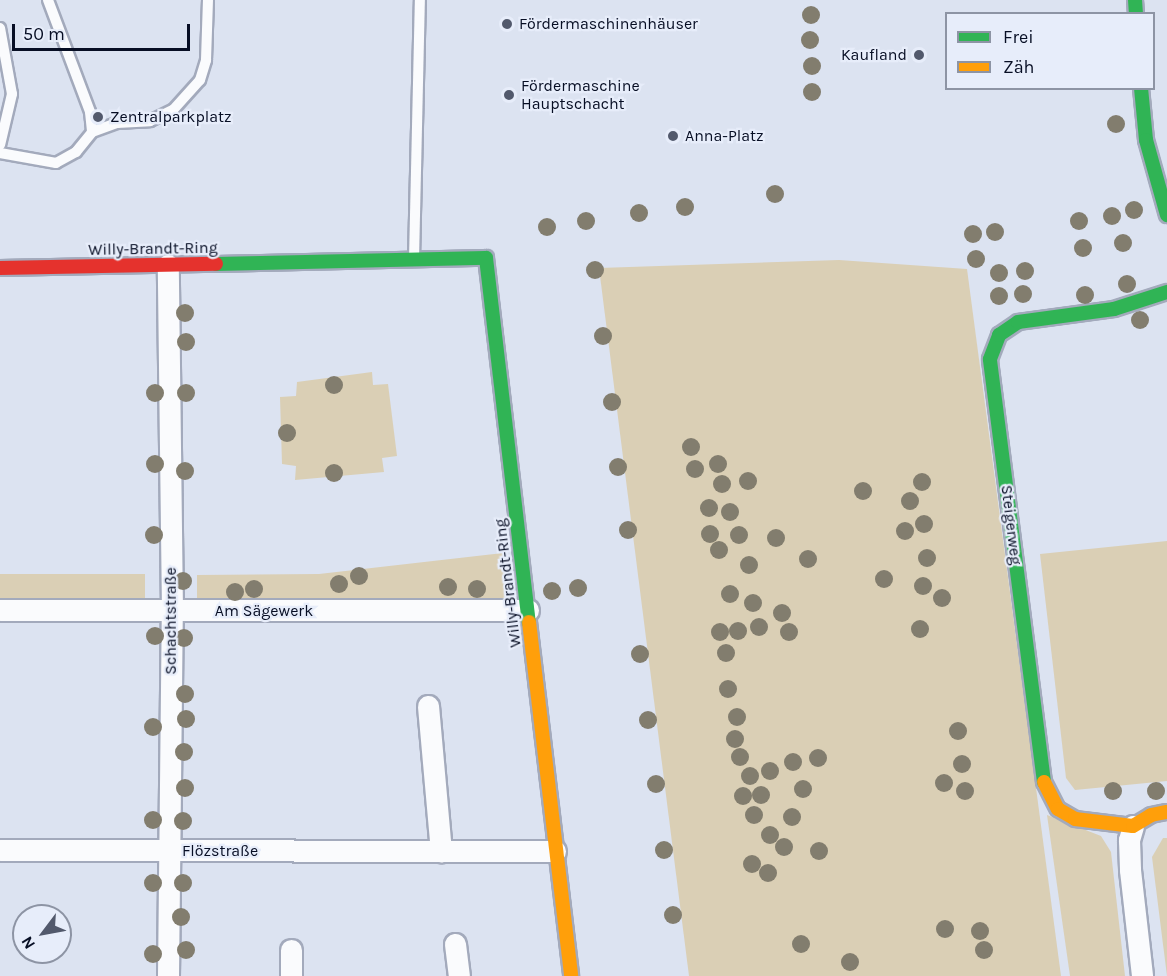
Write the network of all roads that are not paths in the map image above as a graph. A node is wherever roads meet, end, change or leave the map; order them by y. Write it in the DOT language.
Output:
graph roads {
  1 [pos="48,0"];
  2 [pos="208,0"];
  3 [pos="420,0"];
  4 [pos="0,28"];
  5 [pos="1141,90"];
  6 [pos="92,132"];
  7 [pos="0,145"];
  8 [pos="0,153"];
  9 [pos="1167,215"];
  10 [pos="414,259"];
  11 [pos="168,265"];
  12 [pos="0,268"];
  13 [pos="1167,292"];
  14 [pos="0,610"];
  15 [pos="528,610"];
  16 [pos="172,611"];
  17 [pos="428,706"];
  18 [pos="1167,812"];
  19 [pos="1133,825"];
  20 [pos="0,850"];
  21 [pos="169,851"];
  22 [pos="441,851"];
  23 [pos="555,851"];
  24 [pos="455,944"];
  25 [pos="291,950"];
  26 [pos="168,976"];
  27 [pos="291,976"];
  28 [pos="459,976"];
  29 [pos="571,976"];
  30 [pos="1142,976"];
  1 -- 6 [label="lane"];
  2 -- 6 [label="lane"];
  3 -- 10 [label="lane"];
  4 -- 7 [label="lane"];
  5 -- 9 [label="street"];
  6 -- 8 [label="lane"];
  10 -- 11 [label="street, Willy-Brandt-Ring"];
  10 -- 15 [label="street, Willy-Brandt-Ring"];
  11 -- 12 [label="street, Willy-Brandt-Ring"];
  11 -- 16 [label="street, Schachtstraße"];
  13 -- 19 [label="street, Steigerweg"];
  14 -- 16 [label="street, Am Sägewerk"];
  15 -- 16 [label="street, Am Sägewerk"];
  15 -- 23 [label="street, Willy-Brandt-Ring"];
  16 -- 21 [label="street, Schachtstraße"];
  17 -- 22 [label="street"];
  18 -- 19 [label="street, Steigerweg"];
  19 -- 30 [label="street"];
  20 -- 21 [label="street, Flözstraße"];
  21 -- 22 [label="street, Flözstraße"];
  21 -- 26 [label="street, Schachtstraße"];
  22 -- 23 [label="street, Flözstraße"];
  23 -- 29 [label="street, Willy-Brandt-Ring"];
  24 -- 28 [label="street"];
  25 -- 27 [label="street"];
}
